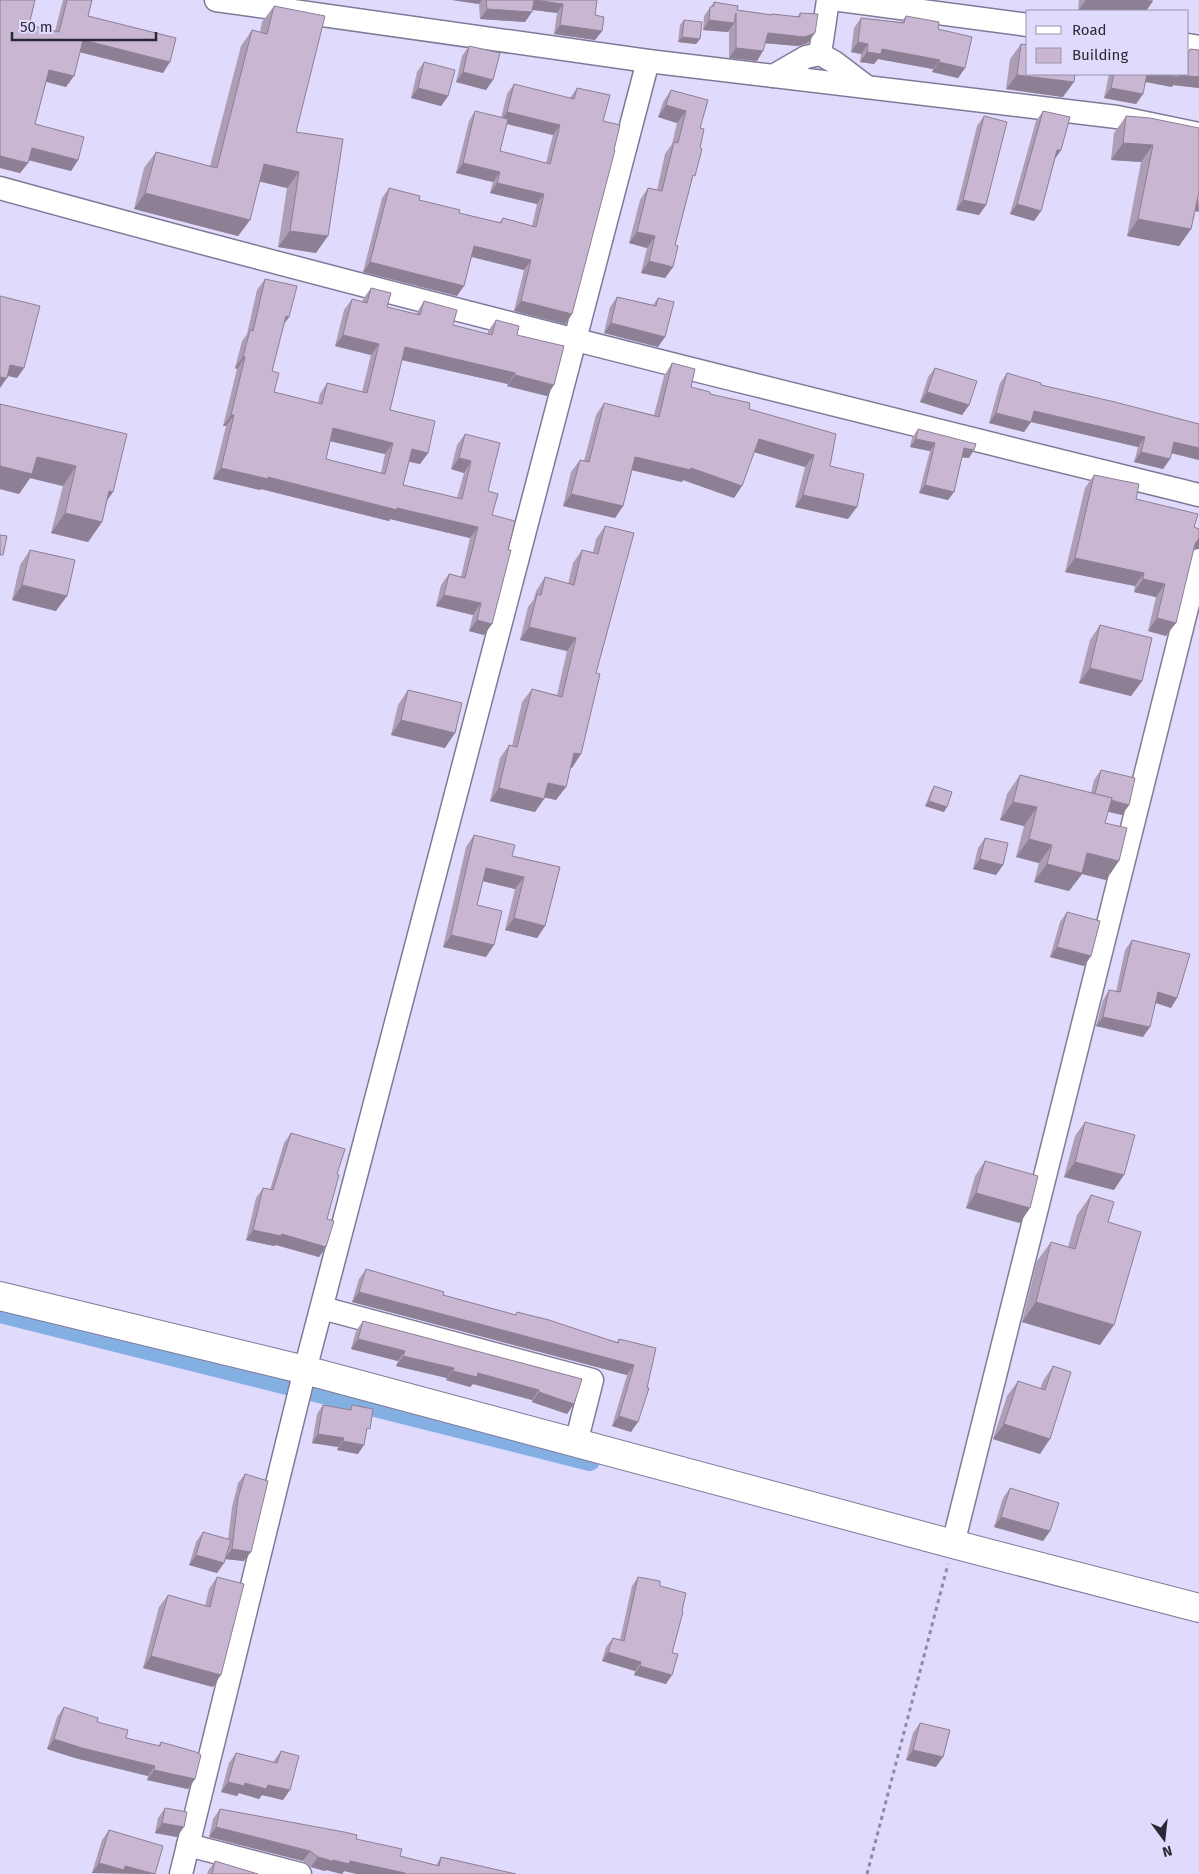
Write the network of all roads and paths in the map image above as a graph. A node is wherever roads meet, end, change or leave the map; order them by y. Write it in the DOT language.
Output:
graph roads {
  1 [pos="216,0"];
  2 [pos="828,0"];
  3 [pos="840,0"];
  4 [pos="1026,24"];
  5 [pos="820,54"];
  6 [pos="648,61"];
  7 [pos="773,76"];
  8 [pos="868,87"];
  9 [pos="1199,134"];
  10 [pos="0,188"];
  11 [pos="576,341"];
  12 [pos="1199,495"];
  13 [pos="1199,560"];
  14 [pos="0,1296"];
  15 [pos="322,1308"];
  16 [pos="306,1370"];
  17 [pos="576,1443"];
  18 [pos="953,1544"];
  19 [pos="1199,1608"];
  20 [pos="188,1845"];
  21 [pos="181,1874"];
  22 [pos="300,1874"];
  23 [pos="867,1874"];
  1 -- 6 [label="street"];
  2 -- 5 [label="street"];
  3 -- 4 [label="street"];
  5 -- 7 [label="street"];
  5 -- 8 [label="street"];
  6 -- 7 [label="street"];
  6 -- 11 [label="street"];
  7 -- 8 [label="street"];
  8 -- 9 [label="street"];
  10 -- 11 [label="street"];
  11 -- 12 [label="street"];
  11 -- 15 [label="street"];
  13 -- 18 [label="street"];
  14 -- 16 [label="street"];
  15 -- 16 [label="street"];
  15 -- 17 [label="street"];
  16 -- 17 [label="street"];
  16 -- 20 [label="street"];
  17 -- 18 [label="street"];
  18 -- 19 [label="street"];
  18 -- 23 [label="path"];
  20 -- 21 [label="street"];
  20 -- 22 [label="street"];
}
